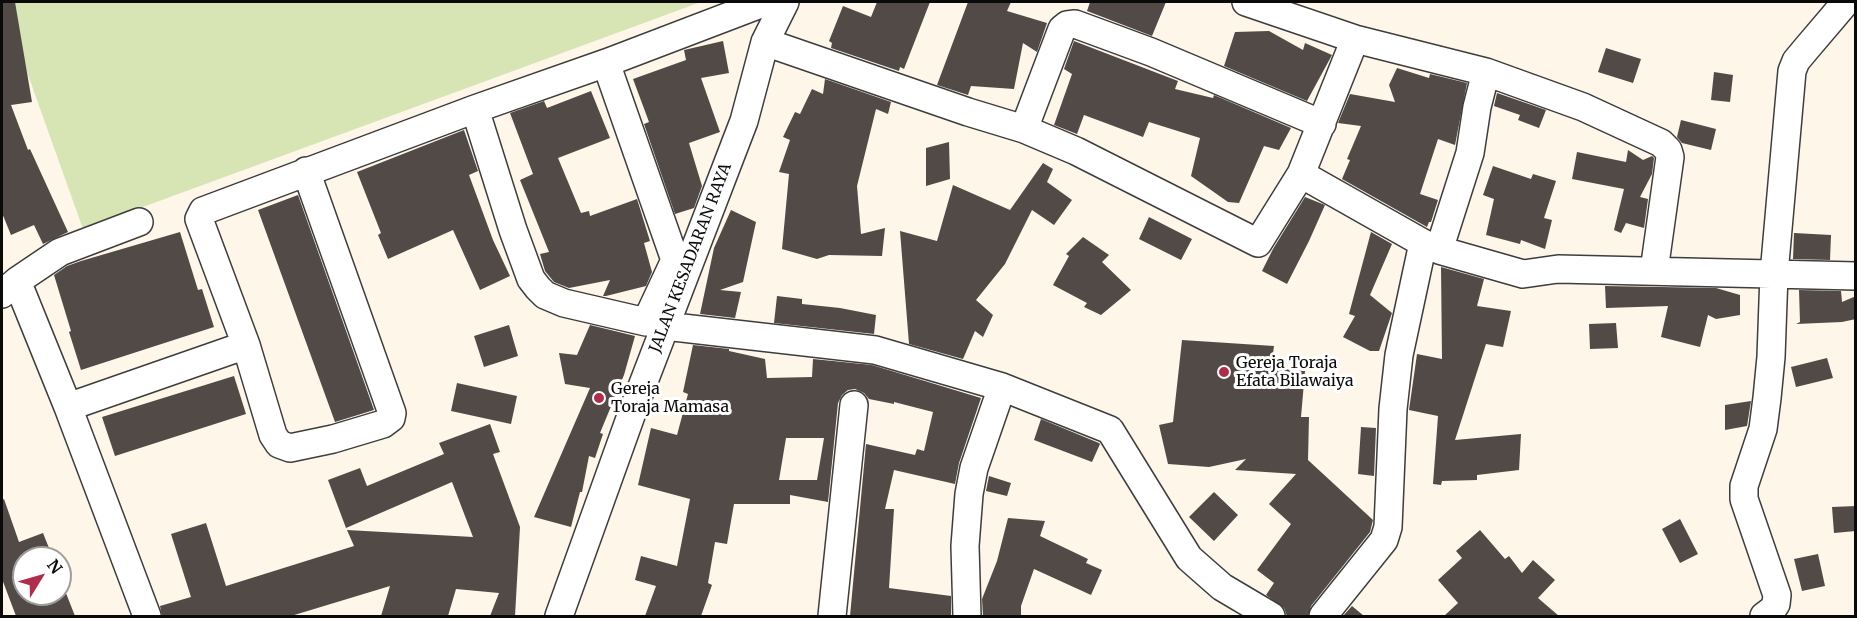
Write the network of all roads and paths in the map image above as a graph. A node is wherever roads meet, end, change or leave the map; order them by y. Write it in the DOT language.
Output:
graph roads {
  1 [pos="766,2"];
  2 [pos="785,2"];
  3 [pos="1246,2"];
  4 [pos="1846,2"];
  5 [pos="1354,39"];
  6 [pos="765,42"];
  7 [pos="606,63"];
  8 [pos="1486,72"];
  9 [pos="475,109"];
  10 [pos="1322,124"];
  11 [pos="1024,129"];
  12 [pos="306,171"];
  13 [pos="1301,174"];
  14 [pos="139,222"];
  15 [pos="1431,247"];
  16 [pos="1654,271"];
  17 [pos="1774,274"];
  18 [pos="1856,276"];
  19 [pos="9,287"];
  20 [pos="665,326"];
  21 [pos="246,345"];
  22 [pos="1002,387"];
  23 [pos="854,405"];
  24 [pos="68,406"];
  25 [pos="147,616"];
  26 [pos="559,616"];
  27 [pos="831,616"];
  28 [pos="967,616"];
  29 [pos="1271,616"];
  30 [pos="1323,616"];
  31 [pos="1764,616"];
  1 -- 7 [label="street"];
  2 -- 6 [label="street, JALAN KESADARAN RAYA"];
  3 -- 5 [label="street"];
  4 -- 17 [label="street"];
  5 -- 8 [label="street"];
  5 -- 10 [label="street"];
  6 -- 11 [label="street"];
  6 -- 20 [label="street, JALAN KESADARAN RAYA"];
  7 -- 9 [label="street"];
  7 -- 9 [label="street"];
  8 -- 15 [label="street"];
  8 -- 16 [label="street"];
  9 -- 12 [label="street"];
  10 -- 11 [label="street"];
  10 -- 13 [label="street"];
  11 -- 13 [label="street"];
  12 -- 21 [label="street"];
  12 -- 21 [label="street"];
  13 -- 15 [label="street"];
  14 -- 19 [label="street"];
  15 -- 16 [label="street"];
  15 -- 30 [label="street"];
  16 -- 17 [label="street"];
  17 -- 18 [label="street"];
  17 -- 31 [label="street"];
  19 -- 24 [label="street"];
  20 -- 22 [label="street"];
  20 -- 26 [label="street, JALAN KESADARAN RAYA"];
  21 -- 24 [label="street"];
  22 -- 28 [label="street"];
  22 -- 29 [label="street"];
  23 -- 27 [label="street"];
  24 -- 25 [label="street"];
}
